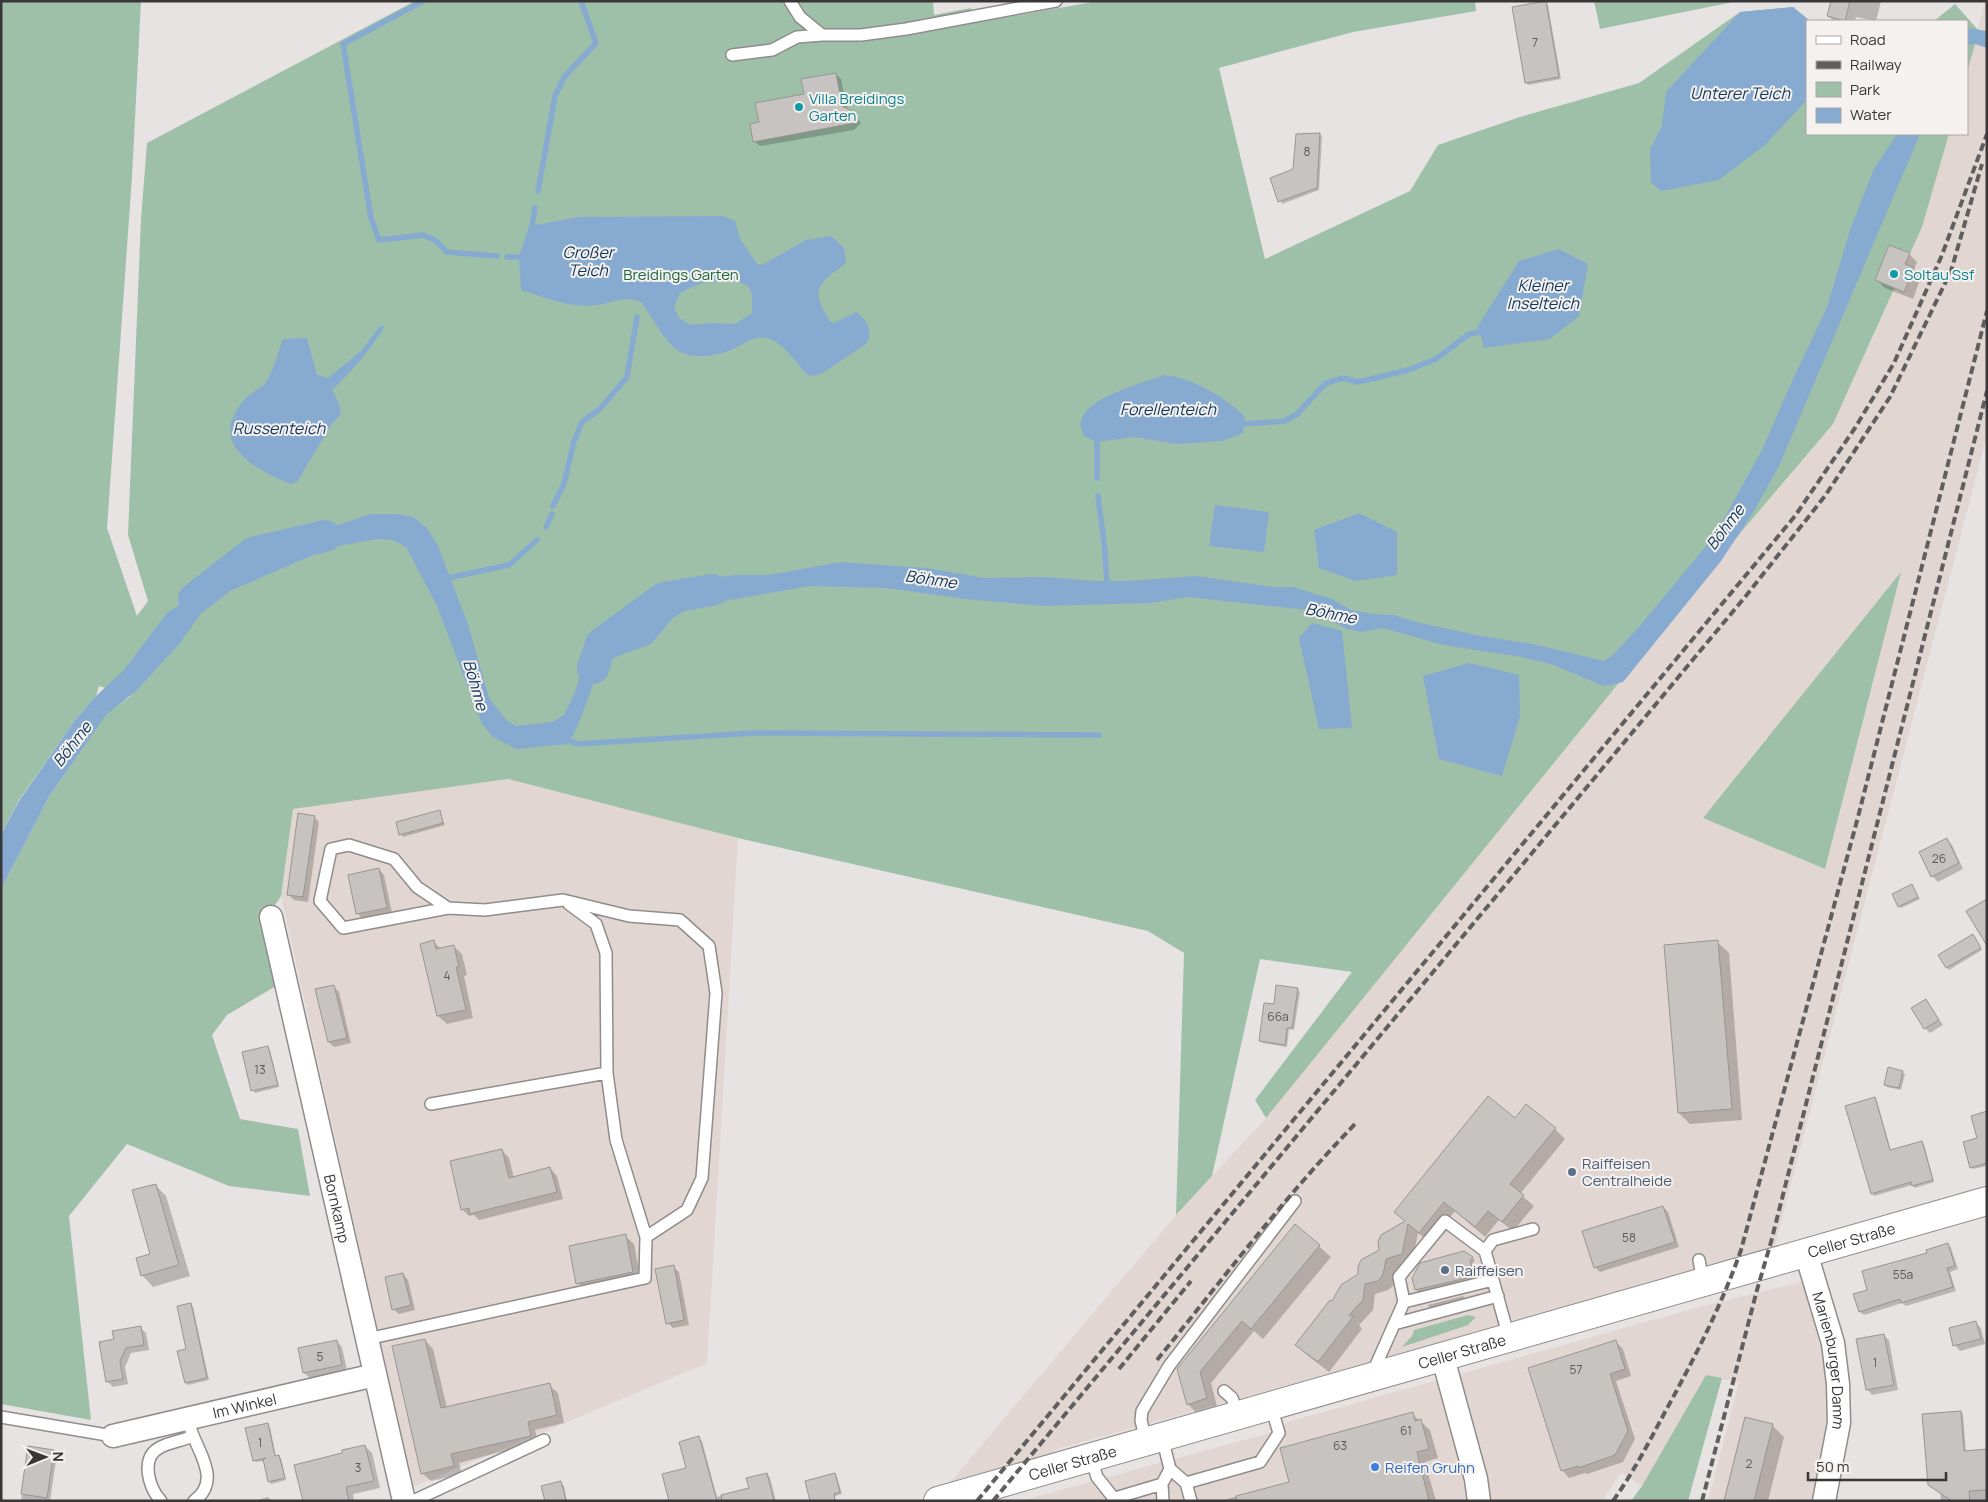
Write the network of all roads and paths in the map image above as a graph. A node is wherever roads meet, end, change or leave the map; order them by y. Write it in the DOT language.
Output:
graph roads {
  1 [pos="790,1"];
  2 [pos="1056,1"];
  3 [pos="822,35"];
  4 [pos="732,55"];
  5 [pos="563,900"];
  6 [pos="448,908"];
  7 [pos="271,917"];
  8 [pos="607,1073"];
  9 [pos="431,1104"];
  10 [pos="1296,1201"];
  11 [pos="1987,1201"];
  12 [pos="1533,1228"];
  13 [pos="646,1237"];
  14 [pos="1485,1251"];
  15 [pos="1806,1253"];
  16 [pos="1493,1280"];
  17 [pos="1498,1296"];
  18 [pos="1404,1302"];
  19 [pos="1394,1324"];
  20 [pos="1509,1338"];
  21 [pos="367,1340"];
  22 [pos="1442,1358"];
  23 [pos="375,1375"];
  24 [pos="1370,1378"];
  25 [pos="1224,1391"];
  26 [pos="1272,1406"];
  27 [pos="1238,1416"];
  28 [pos="1,1417"];
  29 [pos="190,1427"];
  30 [pos="113,1436"];
  31 [pos="544,1440"];
  32 [pos="1154,1440"];
  33 [pos="1091,1458"];
  34 [pos="1170,1469"];
  35 [pos="1186,1483"];
  36 [pos="1162,1484"];
  37 [pos="1115,1499"];
  38 [pos="160,1501"];
  39 [pos="194,1501"];
  40 [pos="404,1501"];
  41 [pos="413,1501"];
  42 [pos="938,1501"];
  43 [pos="1163,1501"];
  44 [pos="1191,1501"];
  45 [pos="1479,1501"];
  46 [pos="1824,1501"];
  1 -- 3 [label="lane"];
  2 -- 3 [label="lane"];
  3 -- 4 [label="lane"];
  5 -- 6 [label="lane"];
  5 -- 8 [label="lane"];
  5 -- 13 [label="lane"];
  6 -- 6 [label="lane"];
  7 -- 21 [label="street, Bornkamp"];
  8 -- 9 [label="lane"];
  8 -- 13 [label="lane"];
  10 -- 32 [label="lane"];
  11 -- 15 [label="main road, Celler Straße"];
  12 -- 14 [label="lane"];
  13 -- 21 [label="lane"];
  14 -- 16 [label="lane"];
  14 -- 18 [label="lane"];
  15 -- 20 [label="main road, Celler Straße"];
  15 -- 46 [label="street, Marienburger Damm"];
  16 -- 17 [label="lane"];
  16 -- 18 [label="lane"];
  17 -- 19 [label="lane"];
  17 -- 20 [label="lane"];
  18 -- 19 [label="lane"];
  19 -- 24 [label="lane"];
  20 -- 22 [label="main road, Celler Straße"];
  21 -- 23 [label="street, Bornkamp"];
  22 -- 24 [label="main road, Celler Straße"];
  22 -- 45 [label="street"];
  23 -- 29 [label="street, Im Winkel"];
  23 -- 40 [label="street, Bornkamp"];
  24 -- 26 [label="main road, Celler Straße"];
  25 -- 27 [label="lane"];
  26 -- 27 [label="main road, Celler Straße"];
  26 -- 35 [label="lane"];
  27 -- 32 [label="main road, Celler Straße"];
  28 -- 30 [label="lane"];
  29 -- 30 [label="street, Im Winkel"];
  29 -- 38 [label="lane"];
  29 -- 39 [label="lane"];
  31 -- 41 [label="lane"];
  32 -- 33 [label="main road, Celler Straße"];
  32 -- 34 [label="lane"];
  33 -- 37 [label="lane"];
  33 -- 42 [label="main road, Celler Straße"];
  34 -- 35 [label="lane"];
  34 -- 36 [label="lane"];
  35 -- 44 [label="lane"];
  36 -- 37 [label="lane"];
  36 -- 43 [label="lane"];
}
